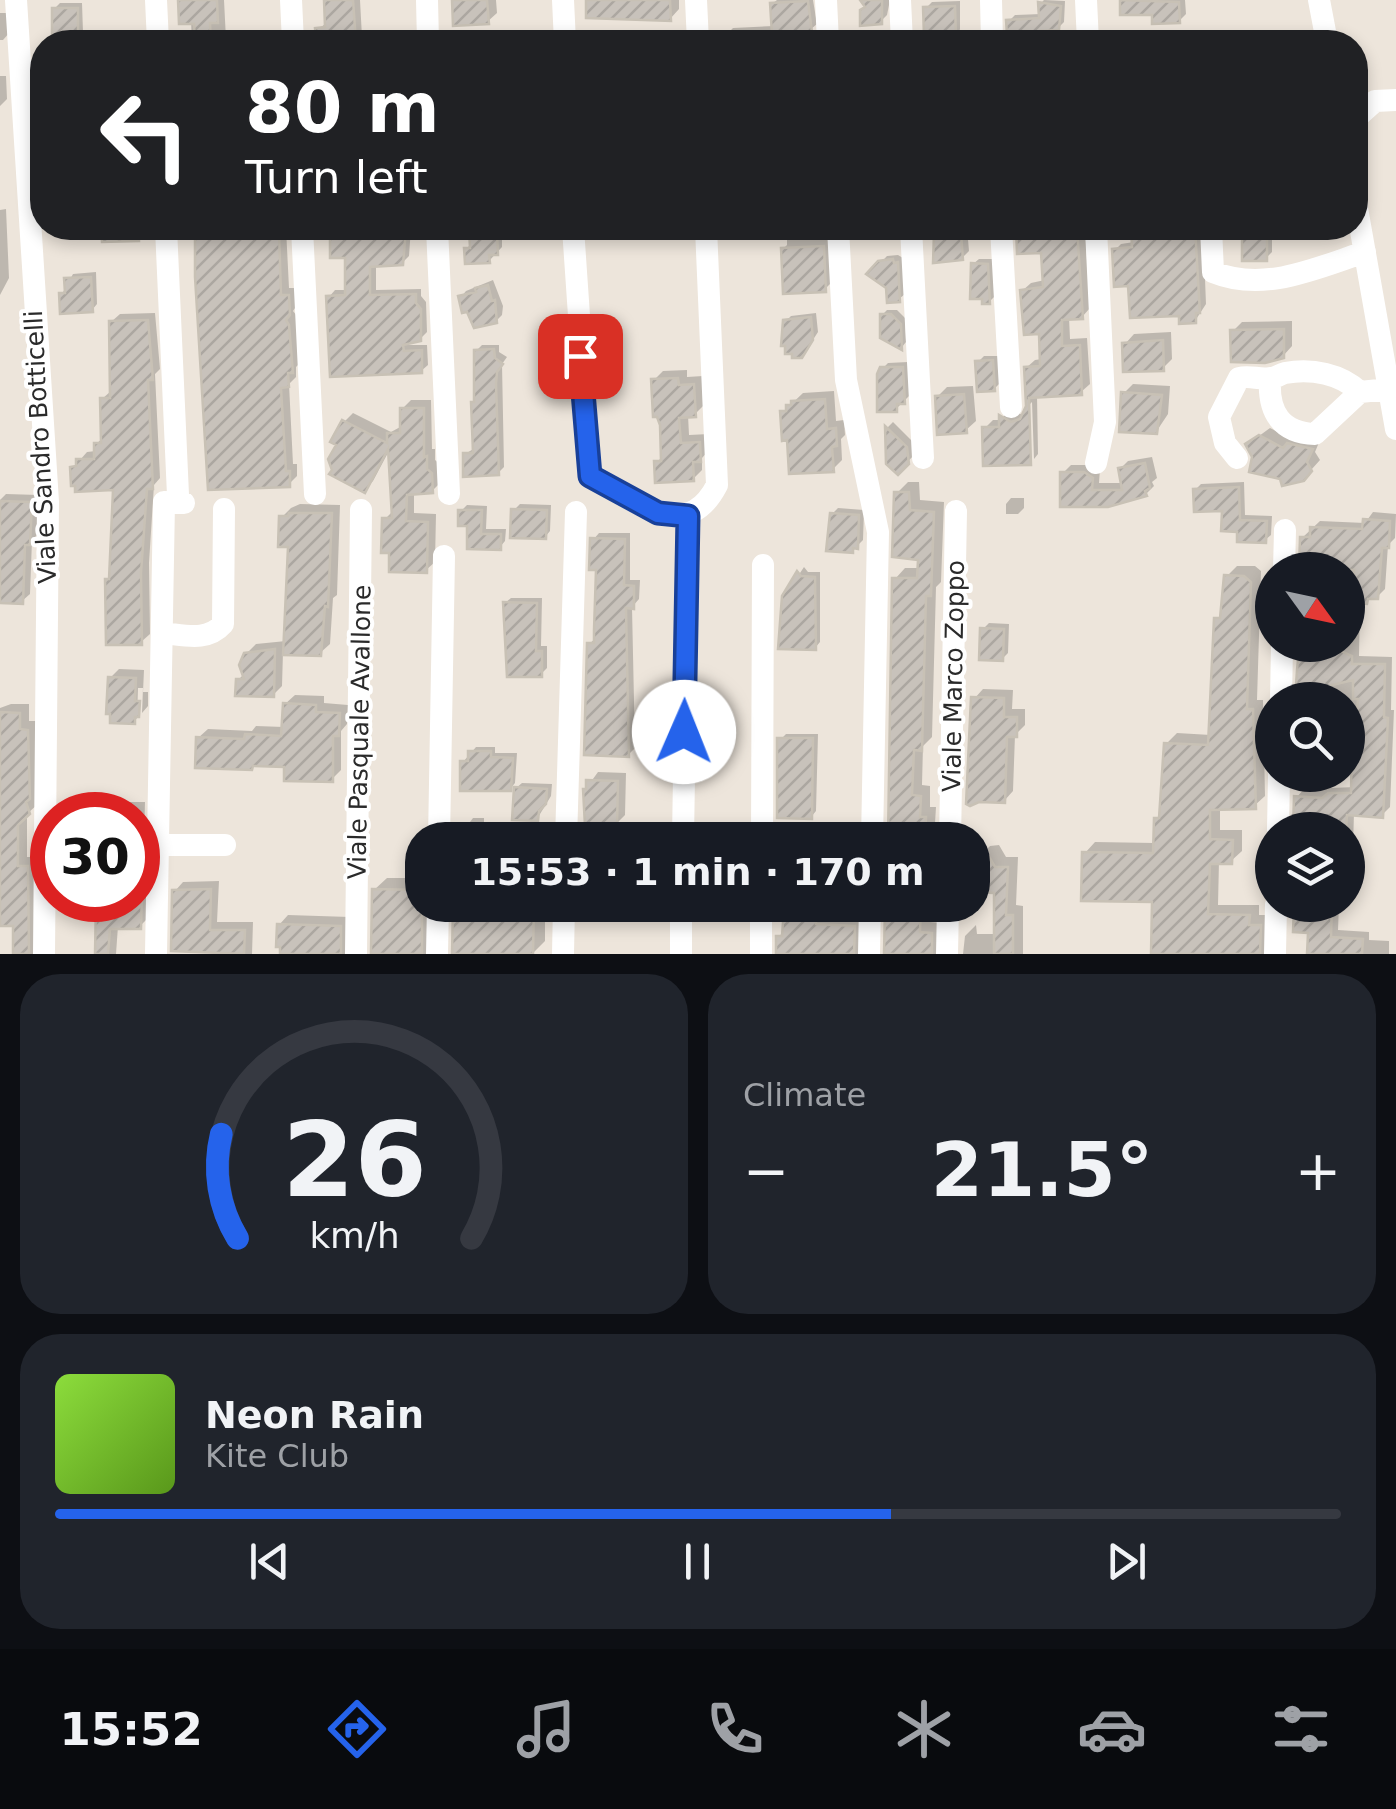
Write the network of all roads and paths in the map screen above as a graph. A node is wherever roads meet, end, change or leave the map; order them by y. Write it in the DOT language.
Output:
graph roads {
  1 [pos="16,0"];
  2 [pos="156,0"];
  3 [pos="292,0"];
  4 [pos="426,0"];
  5 [pos="563,0"];
  6 [pos="696,0"];
  7 [pos="826,0"];
  8 [pos="900,0"];
  9 [pos="991,0"];
  10 [pos="1086,0"];
  11 [pos="1318,0"];
  12 [pos="157,30"];
  13 [pos="293,30"];
  14 [pos="427,30"];
  15 [pos="564,30"];
  16 [pos="697,30"];
  17 [pos="827,30"];
  18 [pos="901,30"];
  19 [pos="992,30"];
  20 [pos="1087,30"];
  21 [pos="1324,30"];
  22 [pos="30,220"];
  23 [pos="31,240"];
  24 [pos="167,240"];
  25 [pos="303,240"];
  26 [pos="438,240"];
  27 [pos="574,240"];
  28 [pos="707,240"];
  29 [pos="839,240"];
  30 [pos="912,240"];
  31 [pos="1002,240"];
  32 [pos="1097,240"];
  33 [pos="1212,240"];
  34 [pos="1363,240"];
  35 [pos="1365,252"];
  36 [pos="1270,379"];
  37 [pos="1389,389"];
  38 [pos="1360,392"];
  39 [pos="1010,406"];
  40 [pos="1396,429"];
  41 [pos="923,458"];
  42 [pos="1237,458"];
  43 [pos="1096,462"];
  44 [pos="316,494"];
  45 [pos="449,494"];
  46 [pos="224,509"];
  47 [pos="361,510"];
  48 [pos="956,511"];
  49 [pos="576,512"];
  50 [pos="688,516"];
  51 [pos="1285,530"];
  52 [pos="1284,552"];
  53 [pos="444,556"];
  54 [pos="763,565"];
  55 [pos="163,633"];
  56 [pos="159,792"];
  57 [pos="440,822"];
  58 [pos="567,822"];
  59 [pos="682,822"];
  60 [pos="762,822"];
  61 [pos="872,822"];
  62 [pos="950,822"];
  63 [pos="160,845"];
  64 [pos="225,845"];
  65 [pos="157,922"];
  66 [pos="438,922"];
  67 [pos="564,922"];
  68 [pos="682,922"];
  69 [pos="761,922"];
  70 [pos="870,922"];
  71 [pos="948,922"];
  72 [pos="1276,922"];
  73 [pos="44,954"];
  74 [pos="156,954"];
  75 [pos="356,954"];
  76 [pos="438,954"];
  77 [pos="563,954"];
  78 [pos="681,954"];
  79 [pos="761,954"];
  80 [pos="869,954"];
  81 [pos="948,954"];
  82 [pos="1275,954"];
  1 -- 22 [label="street, Viale Sandro Botticelli"];
  2 -- 12 [label="street"];
  3 -- 13 [label="street"];
  4 -- 14 [label="street"];
  5 -- 15 [label="street"];
  6 -- 16 [label="street"];
  7 -- 17 [label="street"];
  8 -- 18 [label="street"];
  9 -- 19 [label="street"];
  10 -- 20 [label="street"];
  11 -- 21 [label="street"];
  23 -- 73 [label="street, Viale Sandro Botticelli"];
  24 -- 55 [label="street"];
  25 -- 44 [label="street"];
  26 -- 45 [label="street"];
  27 -- 50 [label="street"];
  28 -- 50 [label="street"];
  29 -- 61 [label="street"];
  30 -- 41 [label="street"];
  31 -- 39 [label="street"];
  32 -- 43 [label="street"];
  33 -- 35 [label="street"];
  34 -- 35 [label="street"];
  35 -- 37 [label="street"];
  36 -- 38 [label="street"];
  36 -- 38 [label="street"];
  36 -- 42 [label="street"];
  37 -- 38 [label="street"];
  37 -- 40 [label="street"];
  46 -- 55 [label="street"];
  47 -- 75 [label="street, Viale Pasquale Avallone"];
  48 -- 62 [label="street, Viale Marco Zoppo"];
  49 -- 58 [label="street"];
  50 -- 59 [label="street"];
  51 -- 52 [label="street"];
  53 -- 57 [label="street"];
  54 -- 60 [label="street"];
  55 -- 56 [label="street"];
  63 -- 64 [label="street"];
  65 -- 74 [label="street"];
  66 -- 76 [label="street"];
  67 -- 77 [label="street"];
  68 -- 78 [label="street"];
  69 -- 79 [label="street"];
  70 -- 80 [label="street"];
  71 -- 81 [label="street"];
  72 -- 82 [label="street"];
}
